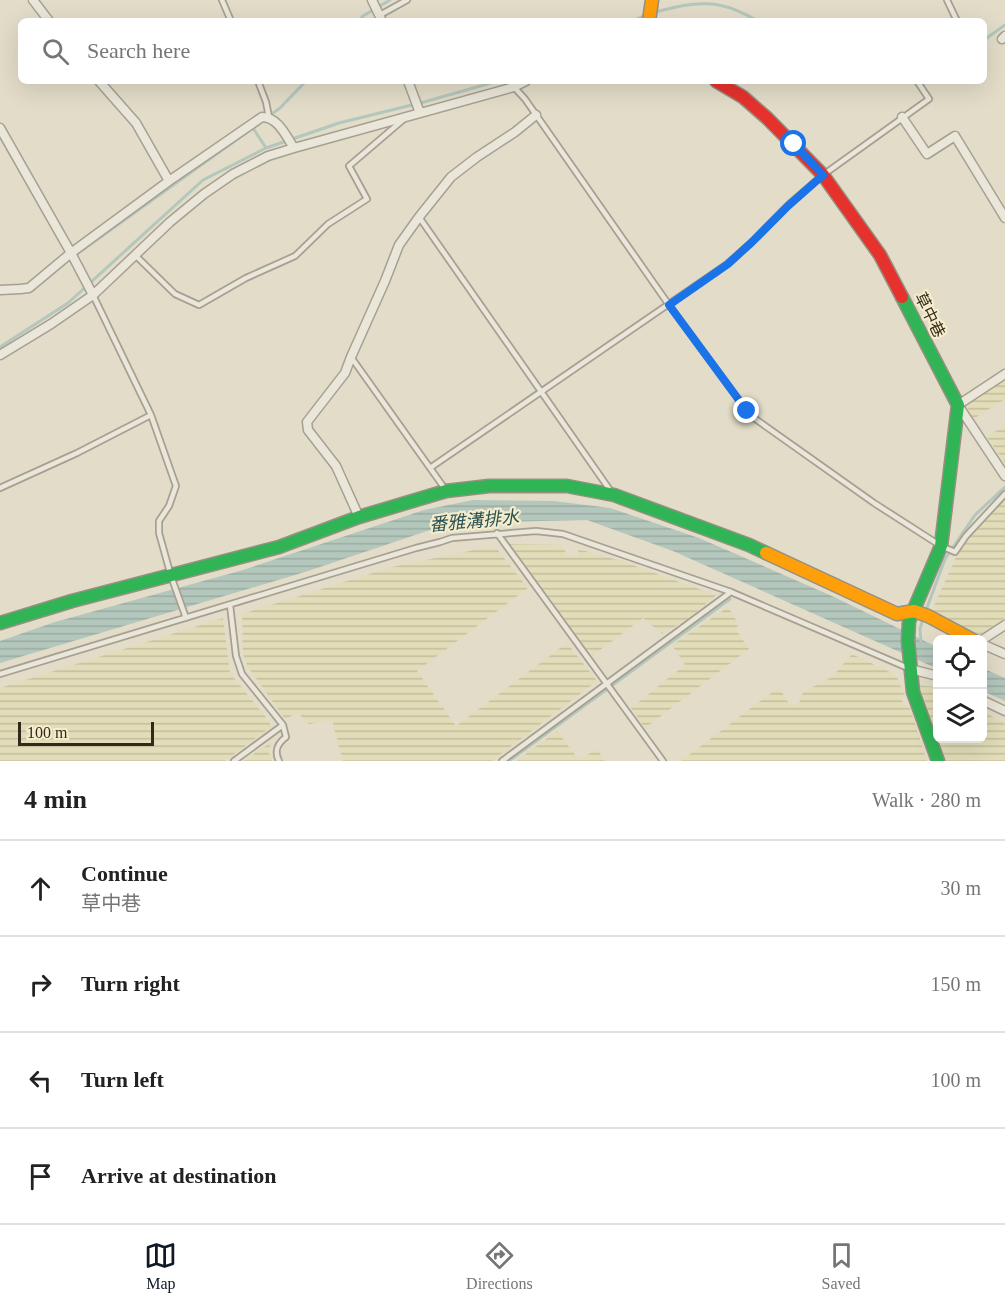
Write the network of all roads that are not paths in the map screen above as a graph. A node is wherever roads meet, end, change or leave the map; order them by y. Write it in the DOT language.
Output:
graph roads {
  1 [pos="33,0"];
  2 [pos="222,0"];
  3 [pos="372,0"];
  4 [pos="407,0"];
  5 [pos="947,0"];
  6 [pos="48,18"];
  7 [pos="230,18"];
  8 [pos="381,18"];
  9 [pos="956,18"];
  10 [pos="102,84"];
  11 [pos="259,84"];
  12 [pos="409,84"];
  13 [pos="520,84"];
  14 [pos="721,84"];
  15 [pos="919,84"];
  16 [pos="514,87"];
  17 [pos="417,107"];
  18 [pos="536,115"];
  19 [pos="269,117"];
  20 [pos="407,117"];
  21 [pos="902,117"];
  22 [pos="0,128"];
  23 [pos="294,148"];
  24 [pos="823,175"];
  25 [pos="170,181"];
  26 [pos="419,218"];
  27 [pos="1005,218"];
  28 [pos="71,253"];
  29 [pos="135,255"];
  30 [pos="0,290"];
  31 [pos="93,295"];
  32 [pos="669,305"];
  33 [pos="0,355"];
  34 [pos="351,357"];
  35 [pos="1005,374"];
  36 [pos="542,392"];
  37 [pos="958,405"];
  38 [pos="151,415"];
  39 [pos="430,468"];
  40 [pos="1005,476"];
  41 [pos="0,488"];
  42 [pos="446,490"];
  43 [pos="1005,494"];
  44 [pos="614,495"];
  45 [pos="359,517"];
  46 [pos="497,533"];
  47 [pos="941,546"];
  48 [pos="171,576"];
  49 [pos="731,592"];
  50 [pos="230,605"];
  51 [pos="911,616"];
  52 [pos="186,618"];
  53 [pos="0,623"];
  54 [pos="1005,625"];
  55 [pos="966,635"];
  56 [pos="987,638"];
  57 [pos="987,645"];
  58 [pos="1005,654"];
  59 [pos="910,669"];
  60 [pos="0,674"];
  61 [pos="933,675"];
  62 [pos="606,683"];
  63 [pos="987,702"];
  64 [pos="1005,711"];
  65 [pos="283,725"];
  66 [pos="234,761"];
  67 [pos="279,761"];
  68 [pos="502,761"];
  69 [pos="663,761"];
  70 [pos="938,761"];
  1 -- 6 [label="street"];
  2 -- 7 [label="lane"];
  3 -- 8 [label="street"];
  4 -- 8 [label="lane"];
  5 -- 9 [label="lane"];
  10 -- 25 [label="street"];
  11 -- 19 [label="lane"];
  12 -- 17 [label="street"];
  13 -- 16 [label="street"];
  14 -- 24 [label="street, 草中巷"];
  15 -- 21 [label="lane"];
  16 -- 17 [label="street"];
  16 -- 18 [label="lane"];
  17 -- 20 [label="street"];
  18 -- 26 [label="street"];
  18 -- 32 [label="lane"];
  19 -- 23 [label="street"];
  19 -- 25 [label="street"];
  20 -- 23 [label="street"];
  20 -- 29 [label="lane"];
  21 -- 24 [label="lane"];
  21 -- 27 [label="street"];
  22 -- 28 [label="street"];
  23 -- 29 [label="street"];
  24 -- 32 [label="lane"];
  24 -- 37 [label="street, 草中巷"];
  25 -- 28 [label="street"];
  26 -- 34 [label="street"];
  26 -- 36 [label="lane"];
  28 -- 30 [label="street"];
  28 -- 31 [label="street"];
  29 -- 31 [label="street"];
  31 -- 33 [label="street"];
  31 -- 38 [label="lane"];
  32 -- 36 [label="lane"];
  32 -- 47 [label="lane"];
  34 -- 39 [label="lane"];
  34 -- 45 [label="street"];
  35 -- 37 [label="street"];
  36 -- 39 [label="lane"];
  36 -- 44 [label="lane"];
  37 -- 40 [label="street"];
  37 -- 47 [label="street"];
  38 -- 41 [label="lane"];
  38 -- 48 [label="lane"];
  39 -- 42 [label="lane"];
  42 -- 44 [label="street"];
  42 -- 45 [label="street"];
  43 -- 47 [label="lane"];
  44 -- 51 [label="street"];
  45 -- 48 [label="street"];
  46 -- 49 [label="lane"];
  46 -- 50 [label="lane"];
  46 -- 62 [label="lane"];
  47 -- 51 [label="street"];
  48 -- 52 [label="lane"];
  48 -- 53 [label="street"];
  49 -- 59 [label="lane"];
  49 -- 62 [label="lane"];
  50 -- 52 [label="lane"];
  50 -- 65 [label="lane"];
  51 -- 55 [label="street"];
  51 -- 59 [label="street"];
  52 -- 60 [label="lane"];
  54 -- 56 [label="street"];
  57 -- 58 [label="street"];
  59 -- 61 [label="street"];
  59 -- 70 [label="street"];
  62 -- 68 [label="lane"];
  62 -- 69 [label="lane"];
  63 -- 64 [label="street"];
  65 -- 66 [label="lane"];
  65 -- 67 [label="lane"];
}
